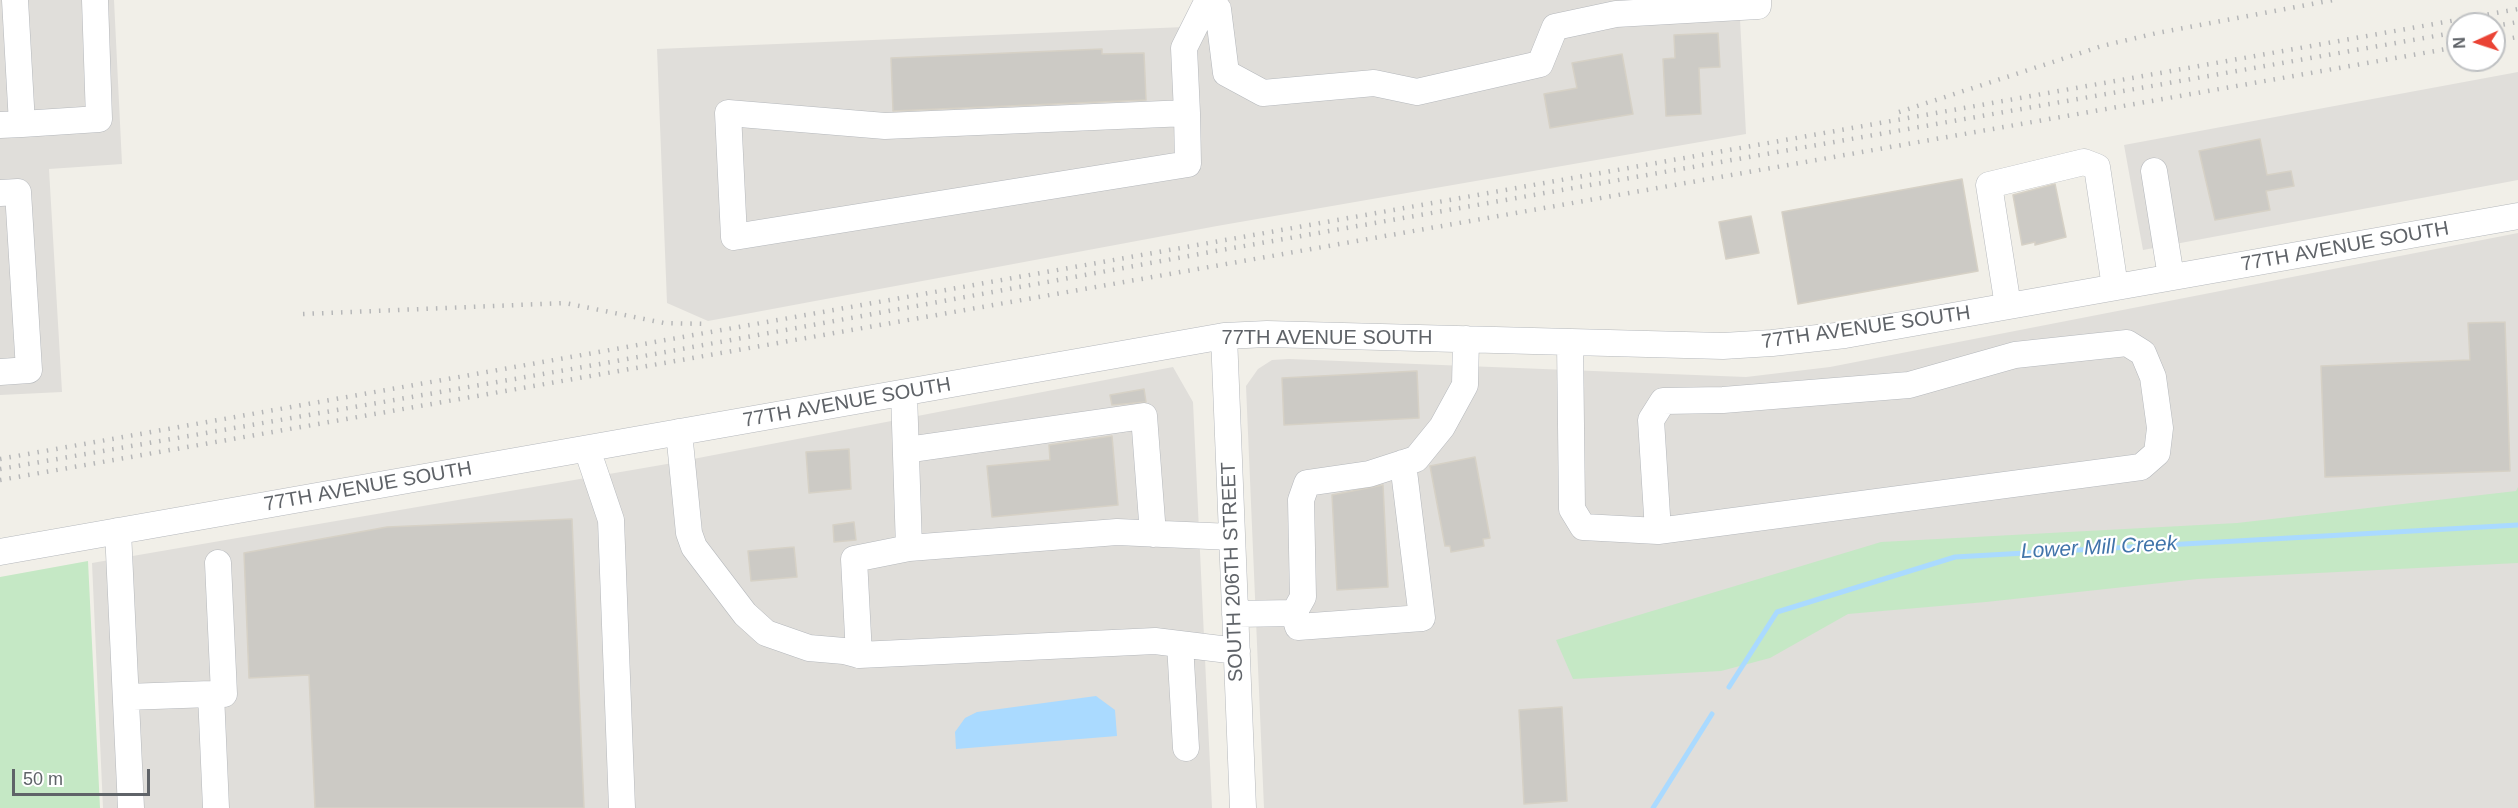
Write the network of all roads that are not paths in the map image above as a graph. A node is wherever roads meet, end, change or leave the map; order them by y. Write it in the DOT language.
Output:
graph roads {
  1 [pos="15,0"];
  2 [pos="95,0"];
  3 [pos="1209,0"];
  4 [pos="1758,3"];
  5 [pos="1186,113"];
  6 [pos="11,124"];
  7 [pos="2154,171"];
  8 [pos="0,193"];
  9 [pos="2518,216"];
  10 [pos="2171,278"];
  11 [pos="2115,287"];
  12 [pos="2008,306"];
  13 [pos="1224,336"];
  14 [pos="1466,339"];
  15 [pos="1570,342"];
  16 [pos="0,372"];
  17 [pos="904,393"];
  18 [pos="679,432"];
  19 [pos="587,449"];
  20 [pos="906,450"];
  21 [pos="1403,463"];
  22 [pos="118,531"];
  23 [pos="1658,531"];
  24 [pos="1153,534"];
  25 [pos="1232,537"];
  26 [pos="909,548"];
  27 [pos="0,552"];
  28 [pos="218,563"];
  29 [pos="1294,613"];
  30 [pos="1235,614"];
  31 [pos="1180,644"];
  32 [pos="1237,651"];
  33 [pos="859,656"];
  34 [pos="211,694"];
  35 [pos="126,697"];
  36 [pos="1186,748"];
  37 [pos="131,808"];
  38 [pos="216,808"];
  39 [pos="622,808"];
  40 [pos="1243,808"];
  1 -- 6 [label="street"];
  2 -- 6 [label="street"];
  3 -- 4 [label="street"];
  3 -- 5 [label="street"];
  5 -- 5 [label="street"];
  7 -- 10 [label="street"];
  8 -- 16 [label="street"];
  9 -- 10 [label="street, 77TH AVENUE SOUTH"];
  10 -- 11 [label="street, 77TH AVENUE SOUTH"];
  11 -- 12 [label="street, 77TH AVENUE SOUTH"];
  11 -- 12 [label="street"];
  12 -- 15 [label="street, 77TH AVENUE SOUTH"];
  13 -- 14 [label="street, 77TH AVENUE SOUTH"];
  13 -- 17 [label="street, 77TH AVENUE SOUTH"];
  13 -- 25 [label="street, SOUTH 206TH STREET"];
  14 -- 15 [label="street, 77TH AVENUE SOUTH"];
  14 -- 21 [label="street"];
  15 -- 23 [label="street"];
  17 -- 18 [label="street, 77TH AVENUE SOUTH"];
  17 -- 20 [label="street"];
  18 -- 19 [label="street, 77TH AVENUE SOUTH"];
  18 -- 33 [label="street"];
  19 -- 22 [label="street, 77TH AVENUE SOUTH"];
  19 -- 39 [label="street"];
  20 -- 24 [label="street"];
  20 -- 26 [label="street"];
  21 -- 29 [label="street"];
  21 -- 29 [label="street"];
  22 -- 27 [label="street, 77TH AVENUE SOUTH"];
  22 -- 35 [label="street"];
  23 -- 23 [label="street"];
  24 -- 25 [label="street"];
  24 -- 26 [label="street"];
  25 -- 30 [label="street, SOUTH 206TH STREET"];
  26 -- 33 [label="street"];
  28 -- 34 [label="street"];
  29 -- 30 [label="street"];
  30 -- 32 [label="street, SOUTH 206TH STREET"];
  31 -- 32 [label="street"];
  31 -- 33 [label="street"];
  31 -- 36 [label="street"];
  32 -- 40 [label="street, SOUTH 206TH STREET"];
  34 -- 35 [label="street"];
  34 -- 38 [label="street"];
  35 -- 37 [label="street"];
}
